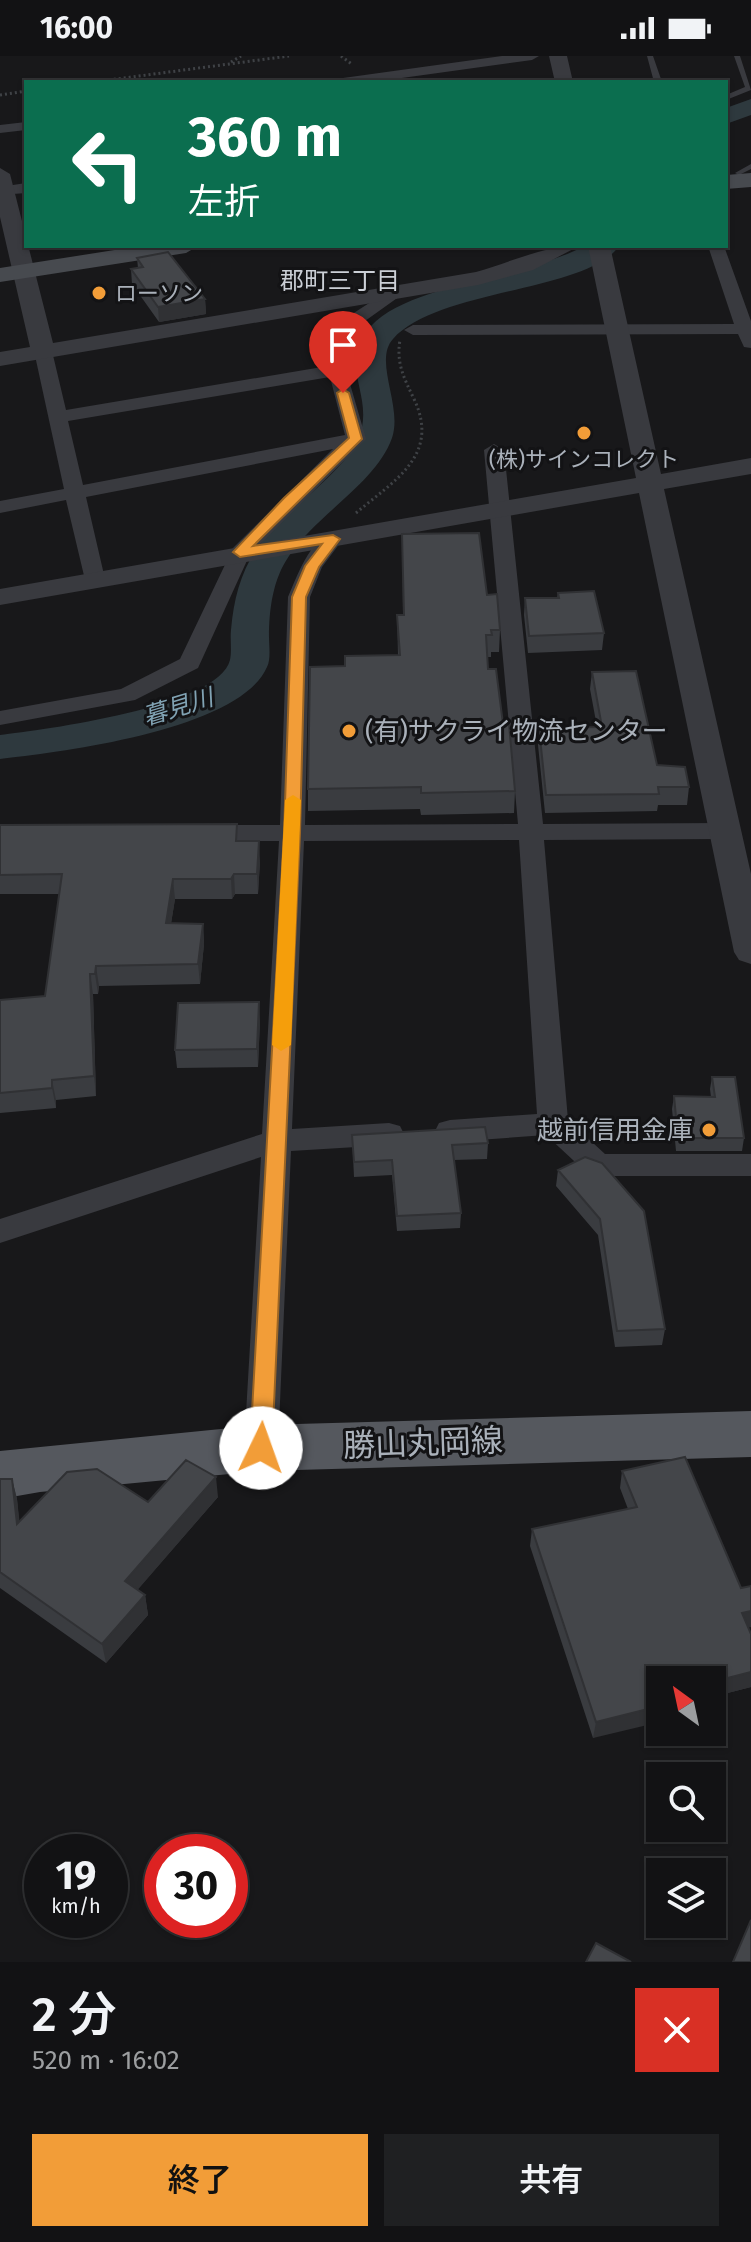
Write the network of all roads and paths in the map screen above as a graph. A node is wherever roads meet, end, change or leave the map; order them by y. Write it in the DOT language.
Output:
graph roads {
  1 [pos="241,56"];
  2 [pos="289,56"];
  3 [pos="532,56"];
  4 [pos="558,56"];
  5 [pos="650,56"];
  6 [pos="737,56"];
  7 [pos="226,64"];
  8 [pos="109,80"];
  9 [pos="371,80"];
  10 [pos="564,80"];
  11 [pos="657,80"];
  12 [pos="24,91"];
  13 [pos="0,95"];
  14 [pos="728,97"];
  15 [pos="24,126"];
  16 [pos="0,129"];
  17 [pos="1,185"];
  18 [pos="24,188"];
  19 [pos="123,248"];
  20 [pos="171,248"];
  21 [pos="563,248"];
  22 [pos="717,248"];
  23 [pos="600,255"];
  24 [pos="11,269"];
  25 [pos="394,292"];
  26 [pos="618,329"];
  27 [pos="413,330"];
  28 [pos="748,337"];
  29 [pos="43,351"];
  30 [pos="0,359"];
  31 [pos="337,370"];
  32 [pos="58,417"];
  33 [pos="356,439"];
  34 [pos="494,450"];
  35 [pos="751,466"];
  36 [pos="650,484"];
  37 [pos="75,494"];
  38 [pos="0,507"];
  39 [pos="500,509"];
  40 [pos="328,539"];
  41 [pos="240,552"];
  42 [pos="94,579"];
  43 [pos="0,597"];
  44 [pos="0,718"];
  45 [pos="738,831"];
  46 [pos="531,832"];
  47 [pos="169,833"];
  48 [pos="292,833"];
  49 [pos="751,952"];
  50 [pos="553,1124"];
  51 [pos="276,1141"];
  52 [pos="751,1165"];
  53 [pos="0,1231"];
  54 [pos="751,1434"];
  55 [pos="261,1448"];
  56 [pos="0,1475"];
  1 -- 7 [label="path"];
  2 -- 7 [label="path"];
  3 -- 9 [label="street"];
  4 -- 10 [label="street"];
  5 -- 11 [label="lane"];
  6 -- 14 [label="lane"];
  7 -- 8 [label="path"];
  12 -- 13 [label="path"];
  15 -- 16 [label="street"];
  17 -- 18 [label="street"];
  17 -- 24 [label="street"];
  19 -- 24 [label="main road"];
  20 -- 24 [label="main road"];
  21 -- 25 [label="street"];
  22 -- 28 [label="street"];
  23 -- 26 [label="street"];
  24 -- 29 [label="street"];
  25 -- 29 [label="street"];
  25 -- 31 [label="street"];
  26 -- 27 [label="street"];
  26 -- 28 [label="street"];
  26 -- 36 [label="street"];
  27 -- 40 [label="path"];
  29 -- 30 [label="street"];
  29 -- 32 [label="street"];
  31 -- 32 [label="street"];
  31 -- 33 [label="street"];
  32 -- 37 [label="street"];
  33 -- 37 [label="street"];
  33 -- 41 [label="street"];
  34 -- 39 [label="street"];
  35 -- 36 [label="street"];
  36 -- 39 [label="street"];
  36 -- 45 [label="street"];
  37 -- 38 [label="street"];
  37 -- 42 [label="street"];
  39 -- 40 [label="street"];
  39 -- 46 [label="street"];
  40 -- 41 [label="street"];
  40 -- 48 [label="street"];
  41 -- 42 [label="street"];
  41 -- 44 [label="street"];
  42 -- 43 [label="street"];
  45 -- 46 [label="street"];
  45 -- 49 [label="street"];
  46 -- 48 [label="street"];
  46 -- 50 [label="street"];
  47 -- 48 [label="street"];
  48 -- 51 [label="street"];
  50 -- 51 [label="street"];
  50 -- 52 [label="street"];
  51 -- 53 [label="street"];
  51 -- 55 [label="street"];
  54 -- 55 [label="main road, 勝山丸岡線"];
  55 -- 56 [label="main road, 勝山丸岡線"];
}
